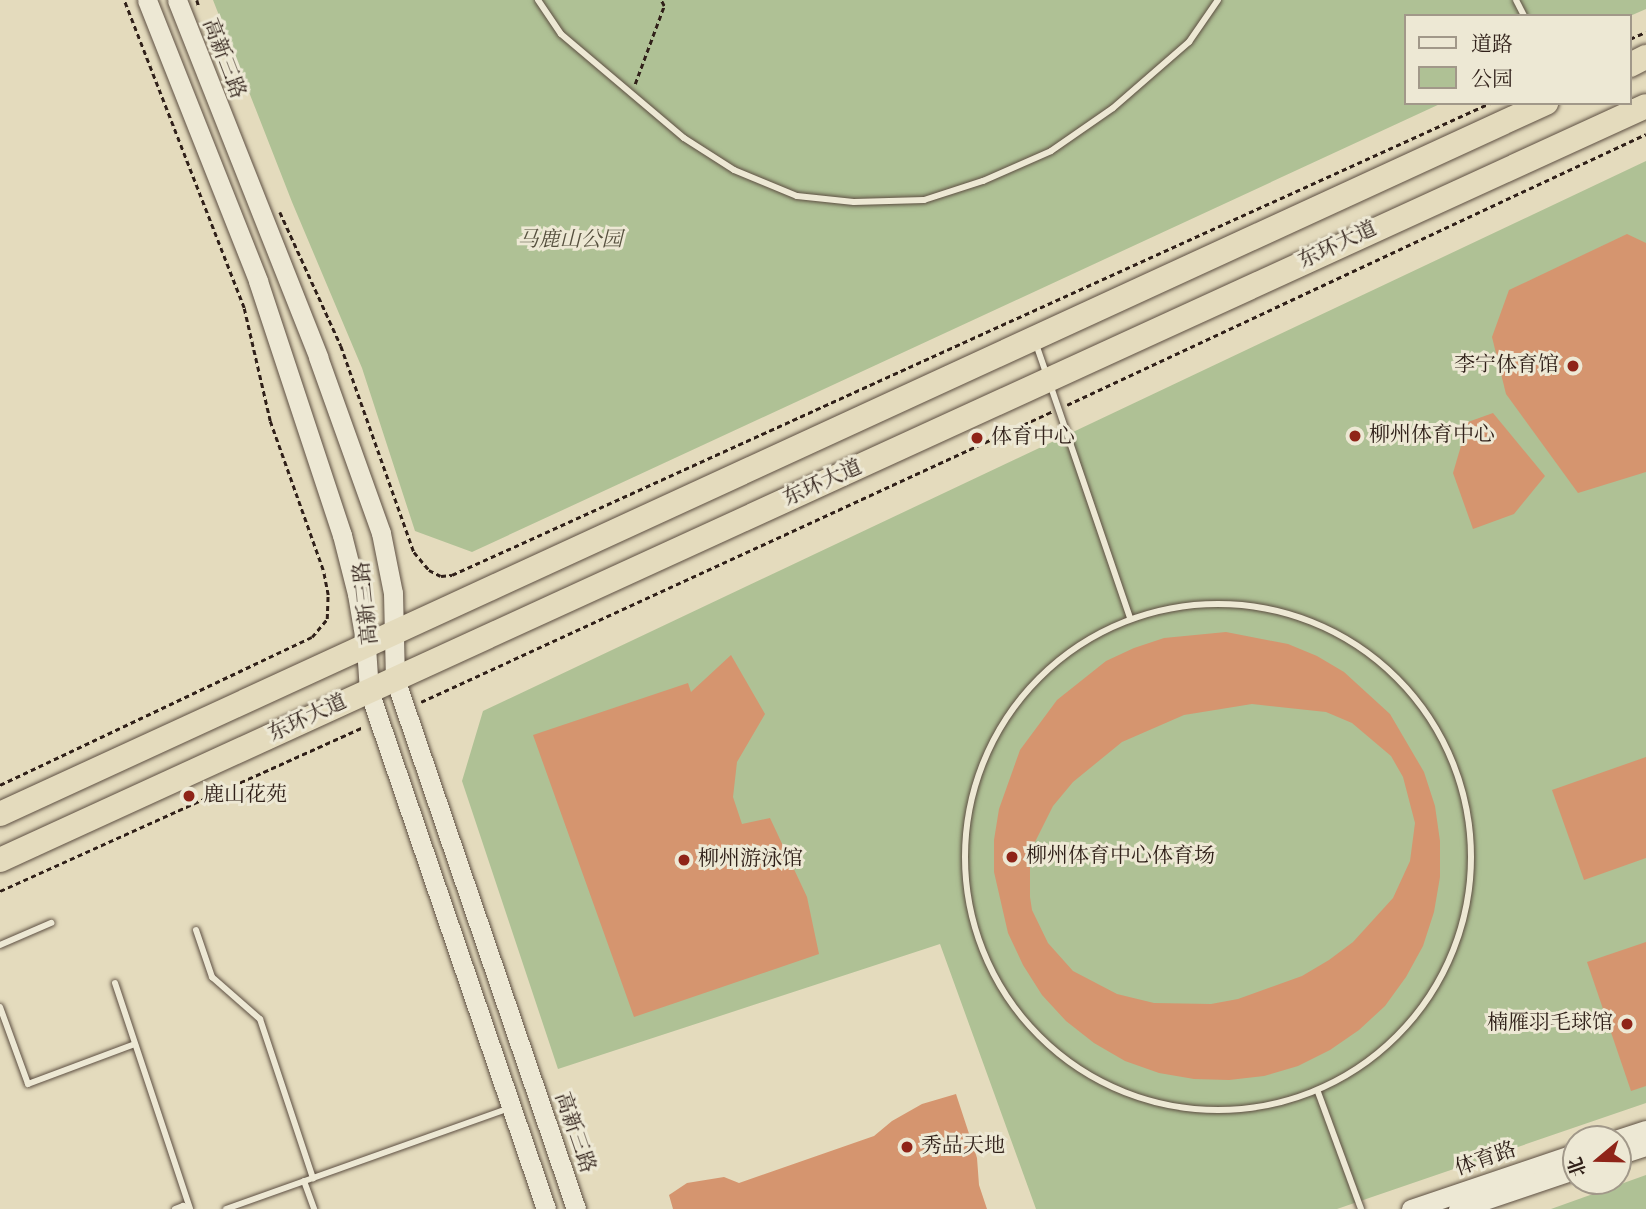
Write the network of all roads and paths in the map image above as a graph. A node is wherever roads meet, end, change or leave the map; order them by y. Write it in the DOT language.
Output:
graph roads {
  1 [pos="124,0"];
  2 [pos="147,0"];
  3 [pos="177,0"];
  4 [pos="197,0"];
  5 [pos="538,0"];
  6 [pos="661,0"];
  7 [pos="1218,0"];
  8 [pos="200,10"];
  9 [pos="632,94"];
  10 [pos="1486,105"];
  11 [pos="1542,105"];
  12 [pos="1646,106"];
  13 [pos="1646,134"];
  14 [pos="279,209"];
  15 [pos="1034,339"];
  16 [pos="1049,381"];
  17 [pos="1059,408"];
  18 [pos="1129,618"];
  19 [pos="396,631"];
  20 [pos="366,646"];
  21 [pos="394,679"];
  22 [pos="369,691"];
  23 [pos="405,709"];
  24 [pos="379,721"];
  25 [pos="0,785"];
  26 [pos="0,814"];
  27 [pos="0,860"];
  28 [pos="0,891"];
  29 [pos="51,923"];
  30 [pos="196,930"];
  31 [pos="0,945"];
  32 [pos="115,983"];
  33 [pos="0,1007"];
  34 [pos="135,1044"];
  35 [pos="1318,1092"];
  36 [pos="512,1108"];
  37 [pos="1562,1158"];
  38 [pos="1562,1174"];
  39 [pos="313,1178"];
  40 [pos="304,1181"];
  41 [pos="175,1209"];
  42 [pos="190,1209"];
  43 [pos="226,1209"];
  44 [pos="314,1209"];
  45 [pos="546,1209"];
  46 [pos="576,1209"];
  47 [pos="1361,1209"];
  48 [pos="1411,1209"];
  49 [pos="1458,1209"];
  1 -- 25 [label="path"];
  2 -- 20 [label="main road, 高新三路"];
  3 -- 19 [label="main road, 高新三路"];
  4 -- 8 [label="path"];
  5 -- 9 [label="lane"];
  6 -- 9 [label="path"];
  7 -- 9 [label="lane"];
  10 -- 14 [label="path"];
  11 -- 15 [label="highway, 东环大道"];
  12 -- 16 [label="highway, 东环大道"];
  13 -- 17 [label="path"];
  15 -- 16 [label="lane"];
  15 -- 19 [label="highway, 东环大道"];
  16 -- 17 [label="lane"];
  16 -- 21 [label="highway, 东环大道"];
  17 -- 18 [label="lane"];
  17 -- 23 [label="path"];
  18 -- 35 [label="lane"];
  18 -- 35 [label="lane"];
  19 -- 20 [label="highway, 东环大道"];
  19 -- 21 [label="main road, 高新三路"];
  20 -- 22 [label="main road, 高新三路"];
  20 -- 26 [label="highway, 东环大道"];
  21 -- 22 [label="highway, 东环大道"];
  21 -- 23 [label="main road, 高新三路"];
  22 -- 24 [label="main road, 高新三路"];
  22 -- 27 [label="highway, 东环大道"];
  23 -- 46 [label="main road, 高新三路"];
  24 -- 28 [label="path"];
  24 -- 36 [label="main road, 高新三路"];
  29 -- 31 [label="lane"];
  30 -- 39 [label="lane"];
  32 -- 34 [label="lane"];
  33 -- 34 [label="lane"];
  34 -- 42 [label="lane"];
  35 -- 47 [label="lane"];
  36 -- 39 [label="lane"];
  36 -- 45 [label="main road, 高新三路"];
  37 -- 48 [label="main road, 体育路"];
  38 -- 49 [label="main road, 体育路"];
  39 -- 40 [label="lane"];
  40 -- 43 [label="lane"];
  40 -- 44 [label="lane"];
  41 -- 42 [label="lane"];
}
